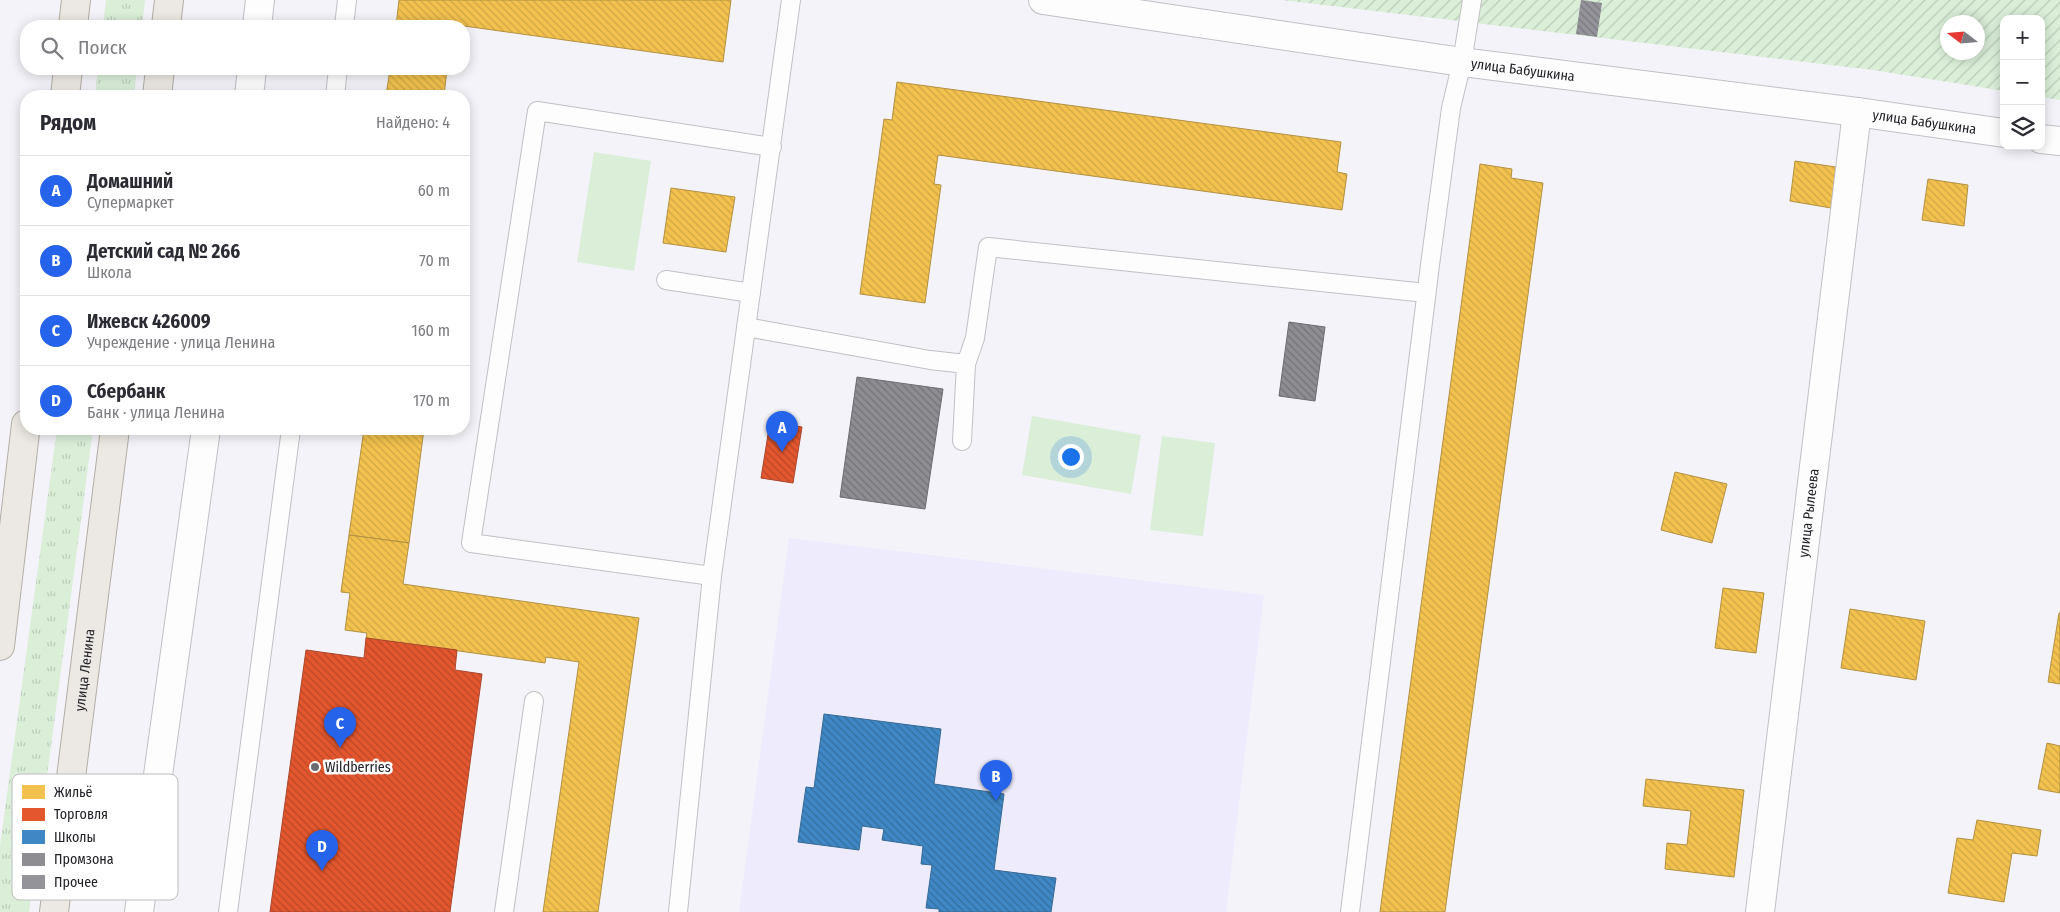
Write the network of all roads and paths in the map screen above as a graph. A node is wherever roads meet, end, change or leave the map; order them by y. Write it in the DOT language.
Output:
graph roads {
  1 [pos="76,0"];
  2 [pos="169,0"];
  3 [pos="260,0"];
  4 [pos="347,0"];
  5 [pos="791,0"];
  6 [pos="1043,0"];
  7 [pos="1472,0"];
  8 [pos="74,20"];
  9 [pos="167,20"];
  10 [pos="258,20"];
  11 [pos="345,20"];
  12 [pos="1462,62"];
  13 [pos="67,75"];
  14 [pos="159,75"];
  15 [pos="251,75"];
  16 [pos="337,75"];
  17 [pos="66,90"];
  18 [pos="158,90"];
  19 [pos="250,90"];
  20 [pos="335,90"];
  21 [pos="1857,112"];
  22 [pos="2000,132"];
  23 [pos="2045,139"];
  24 [pos="2060,141"];
  25 [pos="772,147"];
  26 [pos="666,280"];
  27 [pos="751,293"];
  28 [pos="1426,293"];
  29 [pos="746,327"];
  30 [pos="966,364"];
  31 [pos="25,435"];
  32 [pos="114,435"];
  33 [pos="205,435"];
  34 [pos="290,435"];
  35 [pos="962,441"];
  36 [pos="712,576"];
  37 [pos="0,646"];
  38 [pos="534,701"];
  39 [pos="71,774"];
  40 [pos="158,774"];
  41 [pos="228,912"];
  42 [pos="504,912"];
  43 [pos="678,912"];
  44 [pos="1350,912"];
  45 [pos="1760,912"];
  1 -- 8 [label="main road"];
  2 -- 9 [label="main road"];
  3 -- 10 [label="street"];
  4 -- 11 [label="lane"];
  5 -- 25 [label="lane"];
  6 -- 12 [label="street, улица Бабушкина"];
  7 -- 12 [label="lane"];
  12 -- 21 [label="street, улица Бабушкина"];
  12 -- 28 [label="lane"];
  13 -- 17 [label="main road"];
  14 -- 18 [label="main road"];
  15 -- 19 [label="street"];
  16 -- 20 [label="lane"];
  21 -- 22 [label="street, улица Бабушкина"];
  21 -- 45 [label="street, улица Рылеева"];
  23 -- 24 [label="street"];
  25 -- 27 [label="lane"];
  25 -- 36 [label="lane"];
  26 -- 27 [label="lane"];
  27 -- 29 [label="lane"];
  28 -- 30 [label="lane"];
  28 -- 44 [label="lane"];
  29 -- 30 [label="lane"];
  29 -- 36 [label="lane"];
  30 -- 35 [label="lane"];
  31 -- 37 [label="main road"];
  32 -- 39 [label="main road, улица Ленина"];
  33 -- 40 [label="street"];
  34 -- 41 [label="lane"];
  36 -- 43 [label="lane"];
  38 -- 42 [label="lane"];
}
